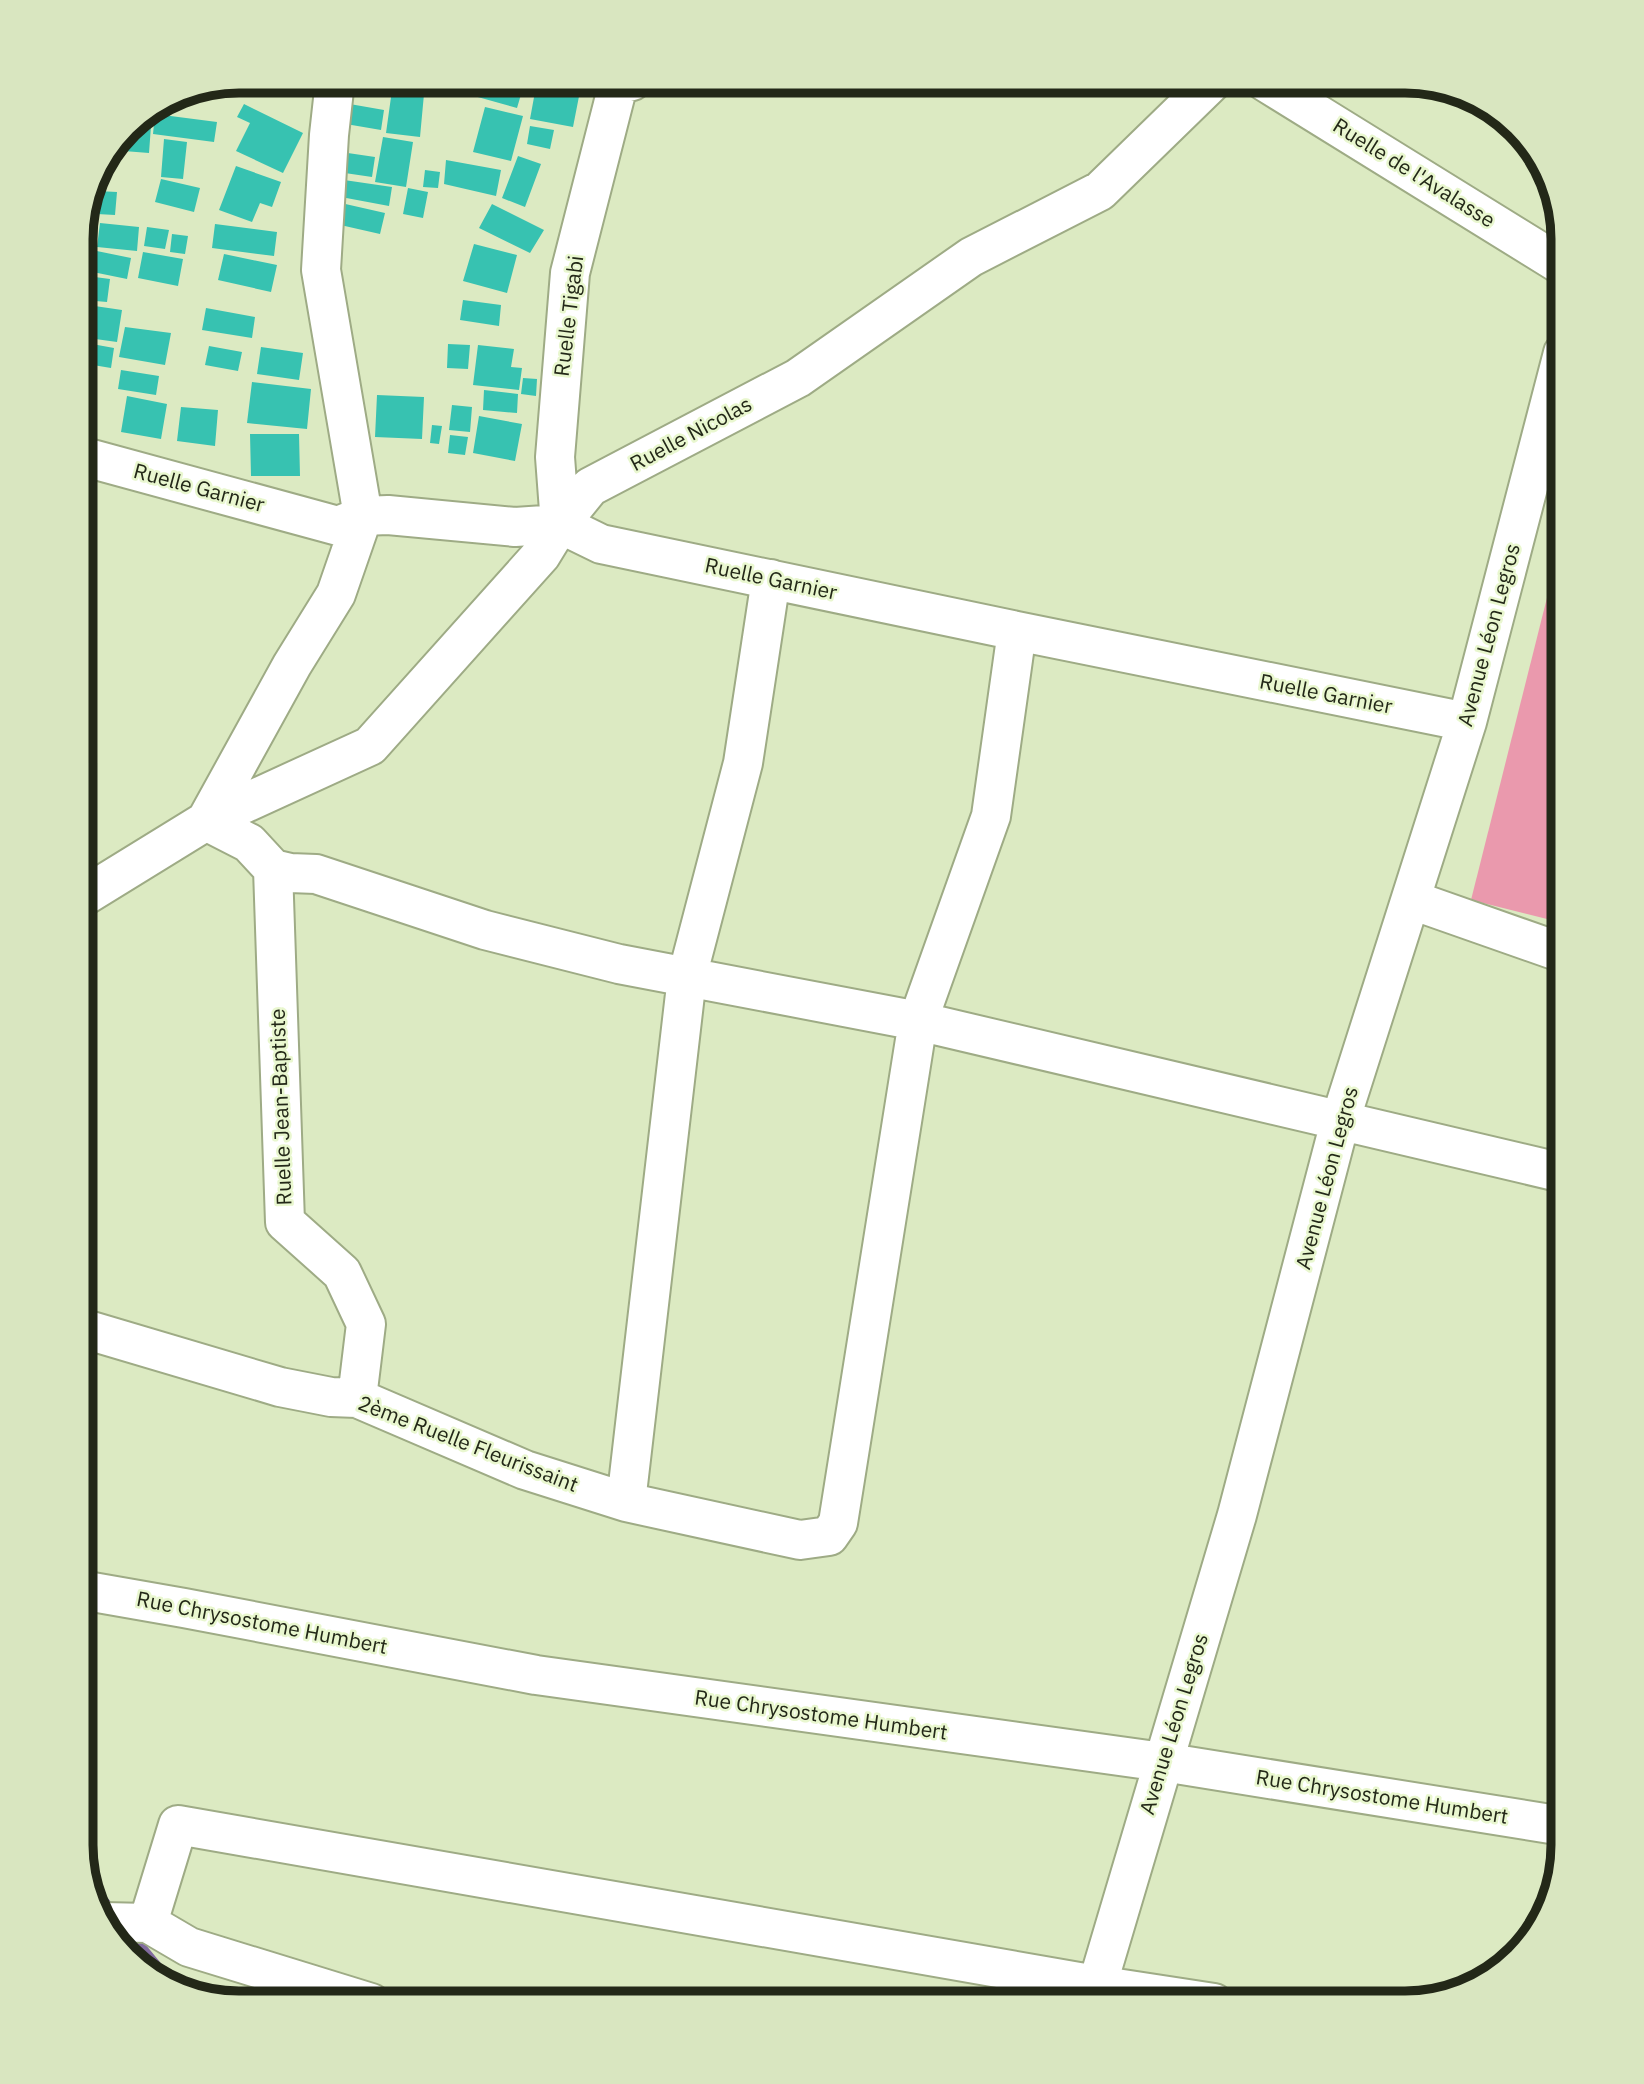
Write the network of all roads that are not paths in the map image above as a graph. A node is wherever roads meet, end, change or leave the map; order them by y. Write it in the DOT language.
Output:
graph roads {
  1 [pos="334,93"];
  2 [pos="616,93"];
  3 [pos="1201,93"];
  4 [pos="1283,93"];
  5 [pos="1551,259"];
  6 [pos="1551,400"];
  7 [pos="93,459"];
  8 [pos="363,516"];
  9 [pos="560,524"];
  10 [pos="771,579"];
  11 [pos="1017,632"];
  12 [pos="1467,722"];
  13 [pos="206,821"];
  14 [pos="273,869"];
  15 [pos="93,891"];
  16 [pos="1412,900"];
  17 [pos="1551,949"];
  18 [pos="687,977"];
  19 [pos="918,1021"];
  20 [pos="1341,1118"];
  21 [pos="1551,1170"];
  22 [pos="93,1332"];
  23 [pos="357,1398"];
  24 [pos="626,1502"];
  25 [pos="93,1592"];
  26 [pos="1163,1762"];
  27 [pos="1551,1824"];
  28 [pos="128,1922"];
  29 [pos="330,1991"];
  30 [pos="1078,1991"];
  31 [pos="1095,1991"];
  1 -- 8 [label="street"];
  2 -- 9 [label="street, Ruelle Tigabi"];
  3 -- 9 [label="street, Ruelle Nicolas"];
  4 -- 5 [label="street, Ruelle de l'Avalasse"];
  6 -- 12 [label="street, Avenue Léon Legros"];
  7 -- 8 [label="street, Ruelle Garnier"];
  8 -- 9 [label="street, Ruelle Garnier"];
  8 -- 13 [label="street"];
  9 -- 10 [label="street, Ruelle Garnier"];
  9 -- 13 [label="street, Ruelle Nicolas"];
  10 -- 11 [label="street, Ruelle Garnier"];
  10 -- 18 [label="street"];
  11 -- 12 [label="street, Ruelle Garnier"];
  11 -- 19 [label="street"];
  12 -- 16 [label="street, Avenue Léon Legros"];
  13 -- 14 [label="street"];
  13 -- 15 [label="street, Ruelle Nicolas"];
  14 -- 18 [label="street"];
  14 -- 23 [label="street, Ruelle Jean-Baptiste"];
  16 -- 17 [label="street"];
  16 -- 20 [label="street, Avenue Léon Legros"];
  18 -- 19 [label="street"];
  18 -- 24 [label="street"];
  19 -- 20 [label="street"];
  19 -- 24 [label="street, 2ème Ruelle Fleurissaint"];
  20 -- 21 [label="street"];
  20 -- 26 [label="street, Avenue Léon Legros"];
  22 -- 23 [label="street, 2ème Ruelle Fleurissaint"];
  23 -- 24 [label="street, 2ème Ruelle Fleurissaint"];
  25 -- 26 [label="street, Rue Chrysostome Humbert"];
  26 -- 27 [label="street, Rue Chrysostome Humbert"];
  26 -- 31 [label="street, Avenue Léon Legros"];
  28 -- 29 [label="street"];
  28 -- 30 [label="street"];
}
